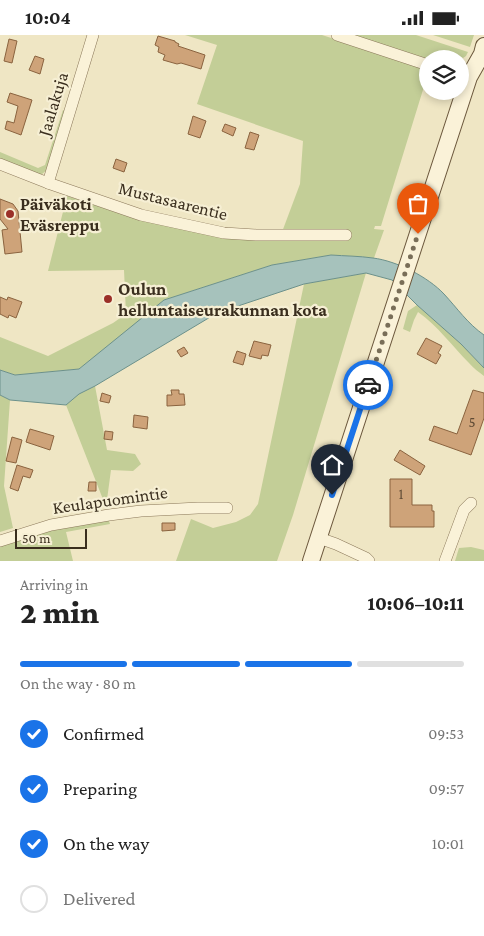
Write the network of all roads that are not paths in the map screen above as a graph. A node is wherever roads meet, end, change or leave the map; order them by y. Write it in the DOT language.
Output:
graph roads {
  1 [pos="93,35"];
  2 [pos="337,35"];
  3 [pos="478,35"];
  4 [pos="484,46"];
  5 [pos="419,62"];
  6 [pos="469,62"];
  7 [pos="469,71"];
  8 [pos="458,100"];
  9 [pos="0,164"];
  10 [pos="48,183"];
  11 [pos="346,235"];
  12 [pos="471,503"];
  13 [pos="227,508"];
  14 [pos="319,538"];
  15 [pos="0,541"];
  16 [pos="311,561"];
  17 [pos="369,561"];
  18 [pos="445,561"];
  1 -- 10 [label="street, Jaalakuja"];
  2 -- 5 [label="street"];
  3 -- 6 [label="street"];
  4 -- 7 [label="street"];
  8 -- 14 [label="street"];
  9 -- 10 [label="street, Mustasaarentie"];
  10 -- 11 [label="street, Mustasaarentie"];
  12 -- 18 [label="street"];
  13 -- 15 [label="street, Keulapuomintie"];
  14 -- 16 [label="street"];
  14 -- 17 [label="street"];
}
